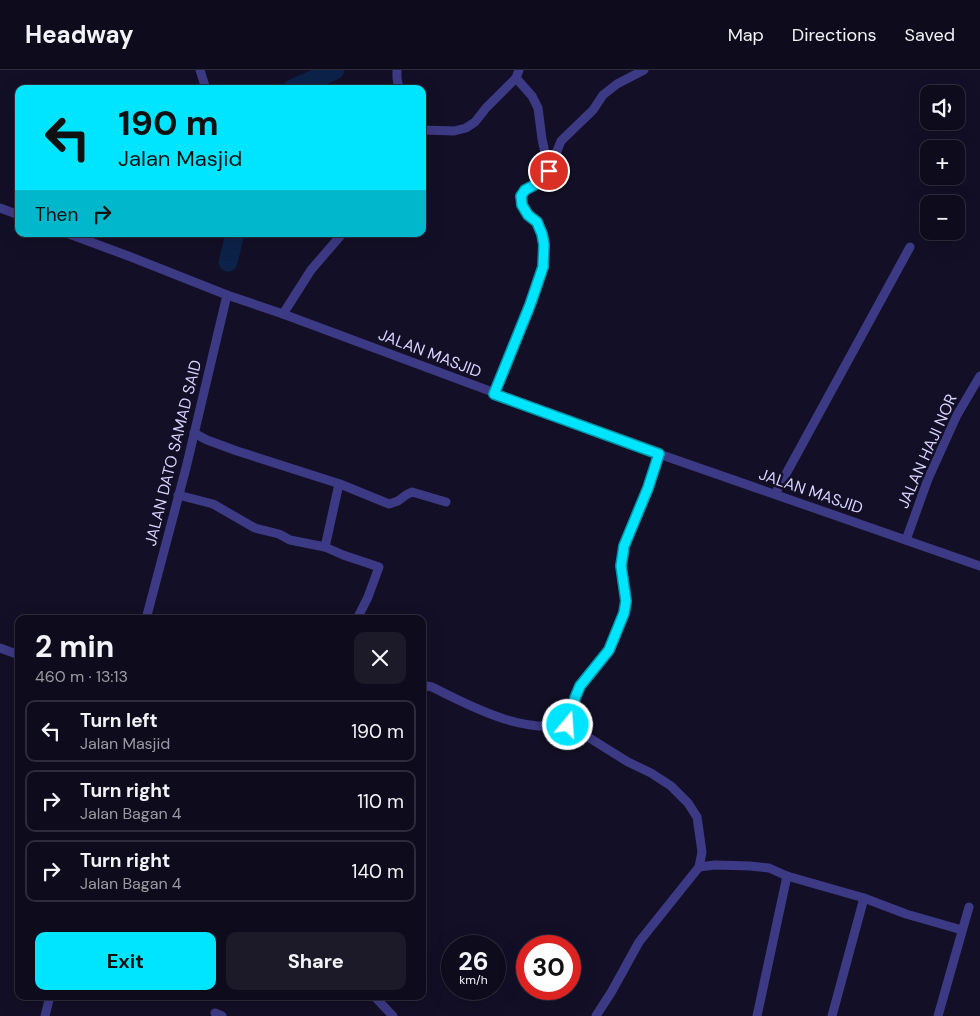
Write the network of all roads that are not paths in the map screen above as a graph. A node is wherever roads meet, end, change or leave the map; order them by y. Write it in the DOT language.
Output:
graph roads {
  1 [pos="200,70"];
  2 [pos="397,70"];
  3 [pos="644,70"];
  4 [pos="518,74"];
  5 [pos="205,85"];
  6 [pos="398,85"];
  7 [pos="426,130"];
  8 [pos="542,138"];
  9 [pos="560,141"];
  10 [pos="549,171"];
  11 [pos="0,208"];
  12 [pos="15,214"];
  13 [pos="77,237"];
  14 [pos="339,237"];
  15 [pos="910,248"];
  16 [pos="227,295"];
  17 [pos="283,314"];
  18 [pos="980,376"];
  19 [pos="494,394"];
  20 [pos="194,434"];
  21 [pos="659,454"];
  22 [pos="339,484"];
  23 [pos="775,494"];
  24 [pos="178,495"];
  25 [pos="446,502"];
  26 [pos="906,540"];
  27 [pos="325,547"];
  28 [pos="980,566"];
  29 [pos="147,615"];
  30 [pos="359,615"];
  31 [pos="0,648"];
  32 [pos="15,654"];
  33 [pos="426,686"];
  34 [pos="575,722"];
  35 [pos="699,867"];
  36 [pos="787,876"];
  37 [pos="864,898"];
  38 [pos="969,907"];
  39 [pos="962,930"];
  40 [pos="49,1000"];
  41 [pos="378,1000"];
  42 [pos="45,1016"];
  43 [pos="393,1016"];
  44 [pos="596,1016"];
  45 [pos="757,1016"];
  46 [pos="832,1016"];
  47 [pos="938,1016"];
  1 -- 5 [label="street"];
  2 -- 6 [label="street"];
  3 -- 9 [label="street"];
  4 -- 7 [label="street"];
  4 -- 8 [label="street"];
  8 -- 9 [label="street"];
  8 -- 10 [label="street"];
  9 -- 10 [label="street"];
  10 -- 19 [label="street"];
  11 -- 12 [label="street"];
  13 -- 16 [label="street, JALAN MASJID"];
  14 -- 17 [label="street"];
  15 -- 23 [label="street"];
  16 -- 17 [label="street, JALAN MASJID"];
  16 -- 20 [label="street, JALAN DATO SAMAD SAID"];
  17 -- 19 [label="street, JALAN MASJID"];
  18 -- 26 [label="street, JALAN HAJI NOR"];
  19 -- 21 [label="street, JALAN MASJID"];
  20 -- 22 [label="street"];
  20 -- 24 [label="street, JALAN DATO SAMAD SAID"];
  21 -- 23 [label="street, JALAN MASJID"];
  21 -- 34 [label="street"];
  22 -- 25 [label="street"];
  22 -- 27 [label="street"];
  23 -- 26 [label="street, JALAN MASJID"];
  24 -- 27 [label="street"];
  24 -- 29 [label="street, JALAN DATO SAMAD SAID"];
  26 -- 28 [label="street, JALAN MASJID"];
  27 -- 30 [label="street"];
  31 -- 32 [label="street"];
  33 -- 34 [label="street"];
  34 -- 35 [label="street"];
  35 -- 36 [label="street"];
  35 -- 44 [label="street"];
  36 -- 37 [label="street"];
  36 -- 45 [label="street"];
  37 -- 39 [label="street"];
  37 -- 46 [label="street"];
  38 -- 39 [label="street"];
  39 -- 47 [label="street"];
  40 -- 42 [label="street"];
  41 -- 43 [label="street"];
}
